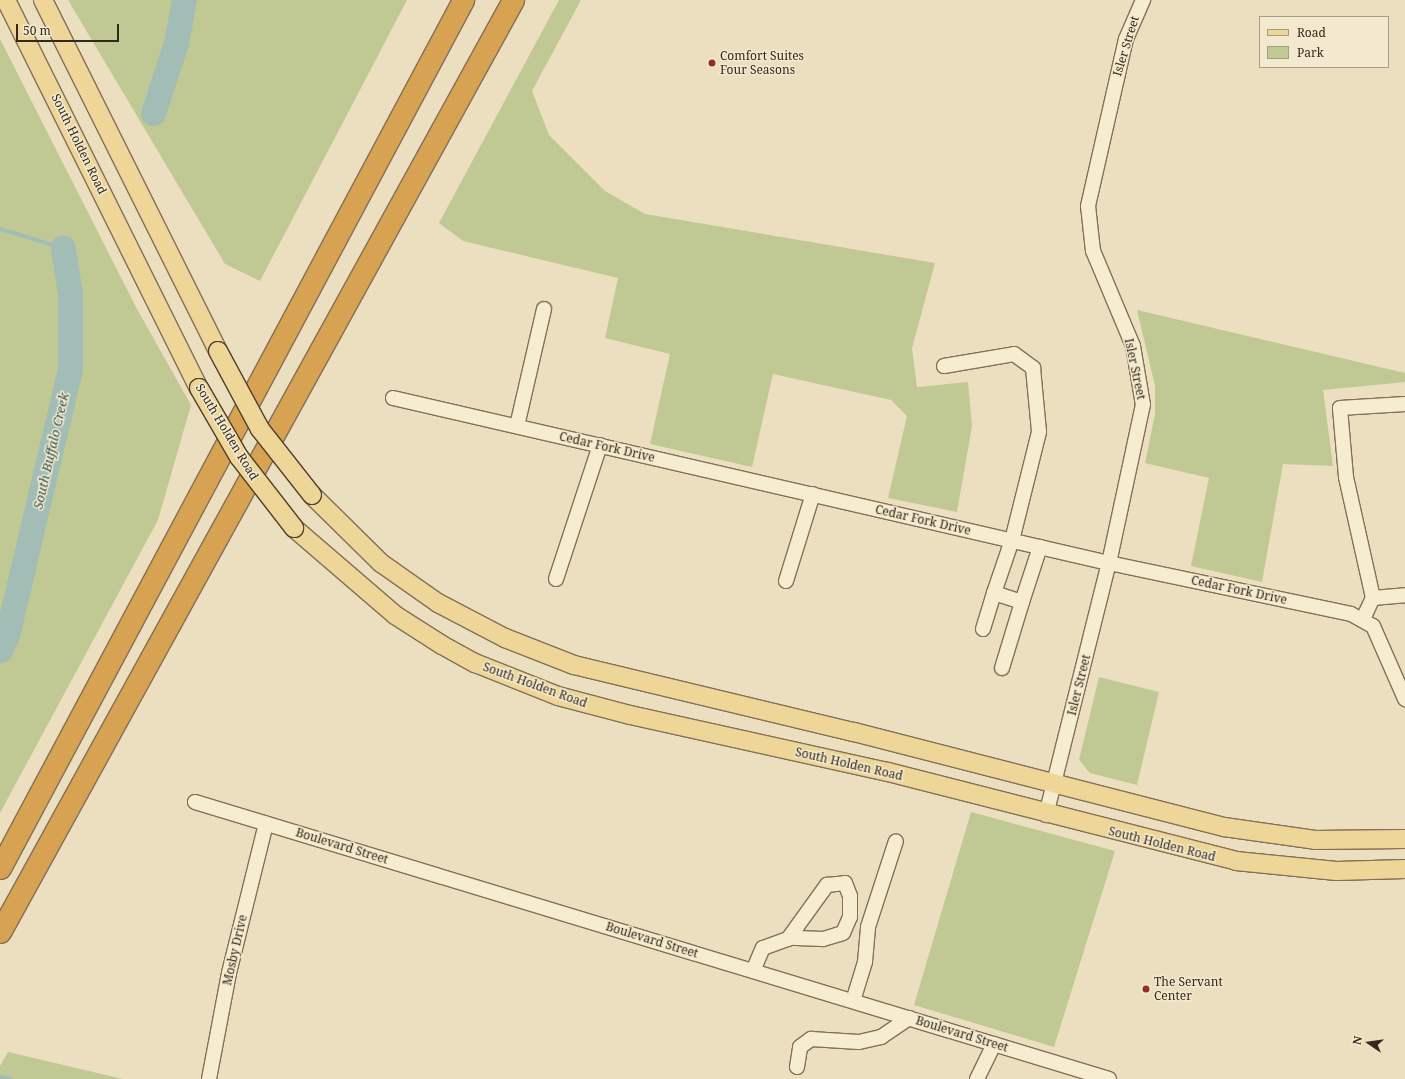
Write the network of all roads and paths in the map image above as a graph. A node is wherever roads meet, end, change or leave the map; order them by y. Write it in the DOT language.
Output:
graph roads {
  1 [pos="6,0"];
  2 [pos="43,0"];
  3 [pos="463,0"];
  4 [pos="513,0"];
  5 [pos="1143,0"];
  6 [pos="544,309"];
  7 [pos="944,366"];
  8 [pos="393,398"];
  9 [pos="1405,404"];
  10 [pos="517,426"];
  11 [pos="600,445"];
  12 [pos="813,494"];
  13 [pos="1012,540"];
  14 [pos="1040,547"];
  15 [pos="1109,562"];
  16 [pos="556,579"];
  17 [pos="786,581"];
  18 [pos="994,593"];
  19 [pos="1405,595"];
  20 [pos="1373,598"];
  21 [pos="1022,602"];
  22 [pos="1363,619"];
  23 [pos="983,629"];
  24 [pos="1002,668"];
  25 [pos="1405,699"];
  26 [pos="1054,784"];
  27 [pos="195,802"];
  28 [pos="1046,815"];
  29 [pos="266,823"];
  30 [pos="1405,839"];
  31 [pos="896,841"];
  32 [pos="0,868"];
  33 [pos="1405,869"];
  34 [pos="0,932"];
  35 [pos="790,938"];
  36 [pos="753,971"];
  37 [pos="853,1001"];
  38 [pos="909,1018"];
  39 [pos="994,1044"];
  40 [pos="797,1068"];
  41 [pos="209,1079"];
  42 [pos="977,1079"];
  43 [pos="1109,1079"];
  1 -- 28 [label="main road, South Holden Road, bridge"];
  2 -- 26 [label="main road, bridge"];
  3 -- 32 [label="highway"];
  4 -- 34 [label="highway"];
  5 -- 15 [label="street, Isler Street"];
  6 -- 10 [label="street"];
  7 -- 13 [label="street"];
  8 -- 10 [label="street, Cedar Fork Drive"];
  9 -- 20 [label="street"];
  10 -- 11 [label="street, Cedar Fork Drive"];
  11 -- 12 [label="street, Cedar Fork Drive"];
  11 -- 16 [label="street"];
  12 -- 13 [label="street, Cedar Fork Drive"];
  12 -- 17 [label="street"];
  13 -- 14 [label="street, Cedar Fork Drive"];
  13 -- 18 [label="street"];
  14 -- 15 [label="street, Cedar Fork Drive"];
  14 -- 21 [label="street"];
  15 -- 22 [label="street, Cedar Fork Drive"];
  15 -- 26 [label="street, Isler Street"];
  18 -- 21 [label="street"];
  18 -- 23 [label="street"];
  19 -- 20 [label="street"];
  20 -- 22 [label="street"];
  21 -- 24 [label="street"];
  22 -- 25 [label="street"];
  26 -- 28 [label="street, Isler Street"];
  26 -- 30 [label="main road"];
  27 -- 29 [label="street, Boulevard Street"];
  28 -- 33 [label="main road, South Holden Road"];
  29 -- 36 [label="street, Boulevard Street"];
  29 -- 41 [label="street, Mosby Drive"];
  31 -- 37 [label="street"];
  35 -- 35 [label="street"];
  35 -- 36 [label="street"];
  36 -- 37 [label="street, Boulevard Street"];
  37 -- 38 [label="street, Boulevard Street"];
  38 -- 39 [label="street, Boulevard Street"];
  38 -- 40 [label="street"];
  39 -- 42 [label="street"];
  39 -- 43 [label="street, Boulevard Street"];
}
